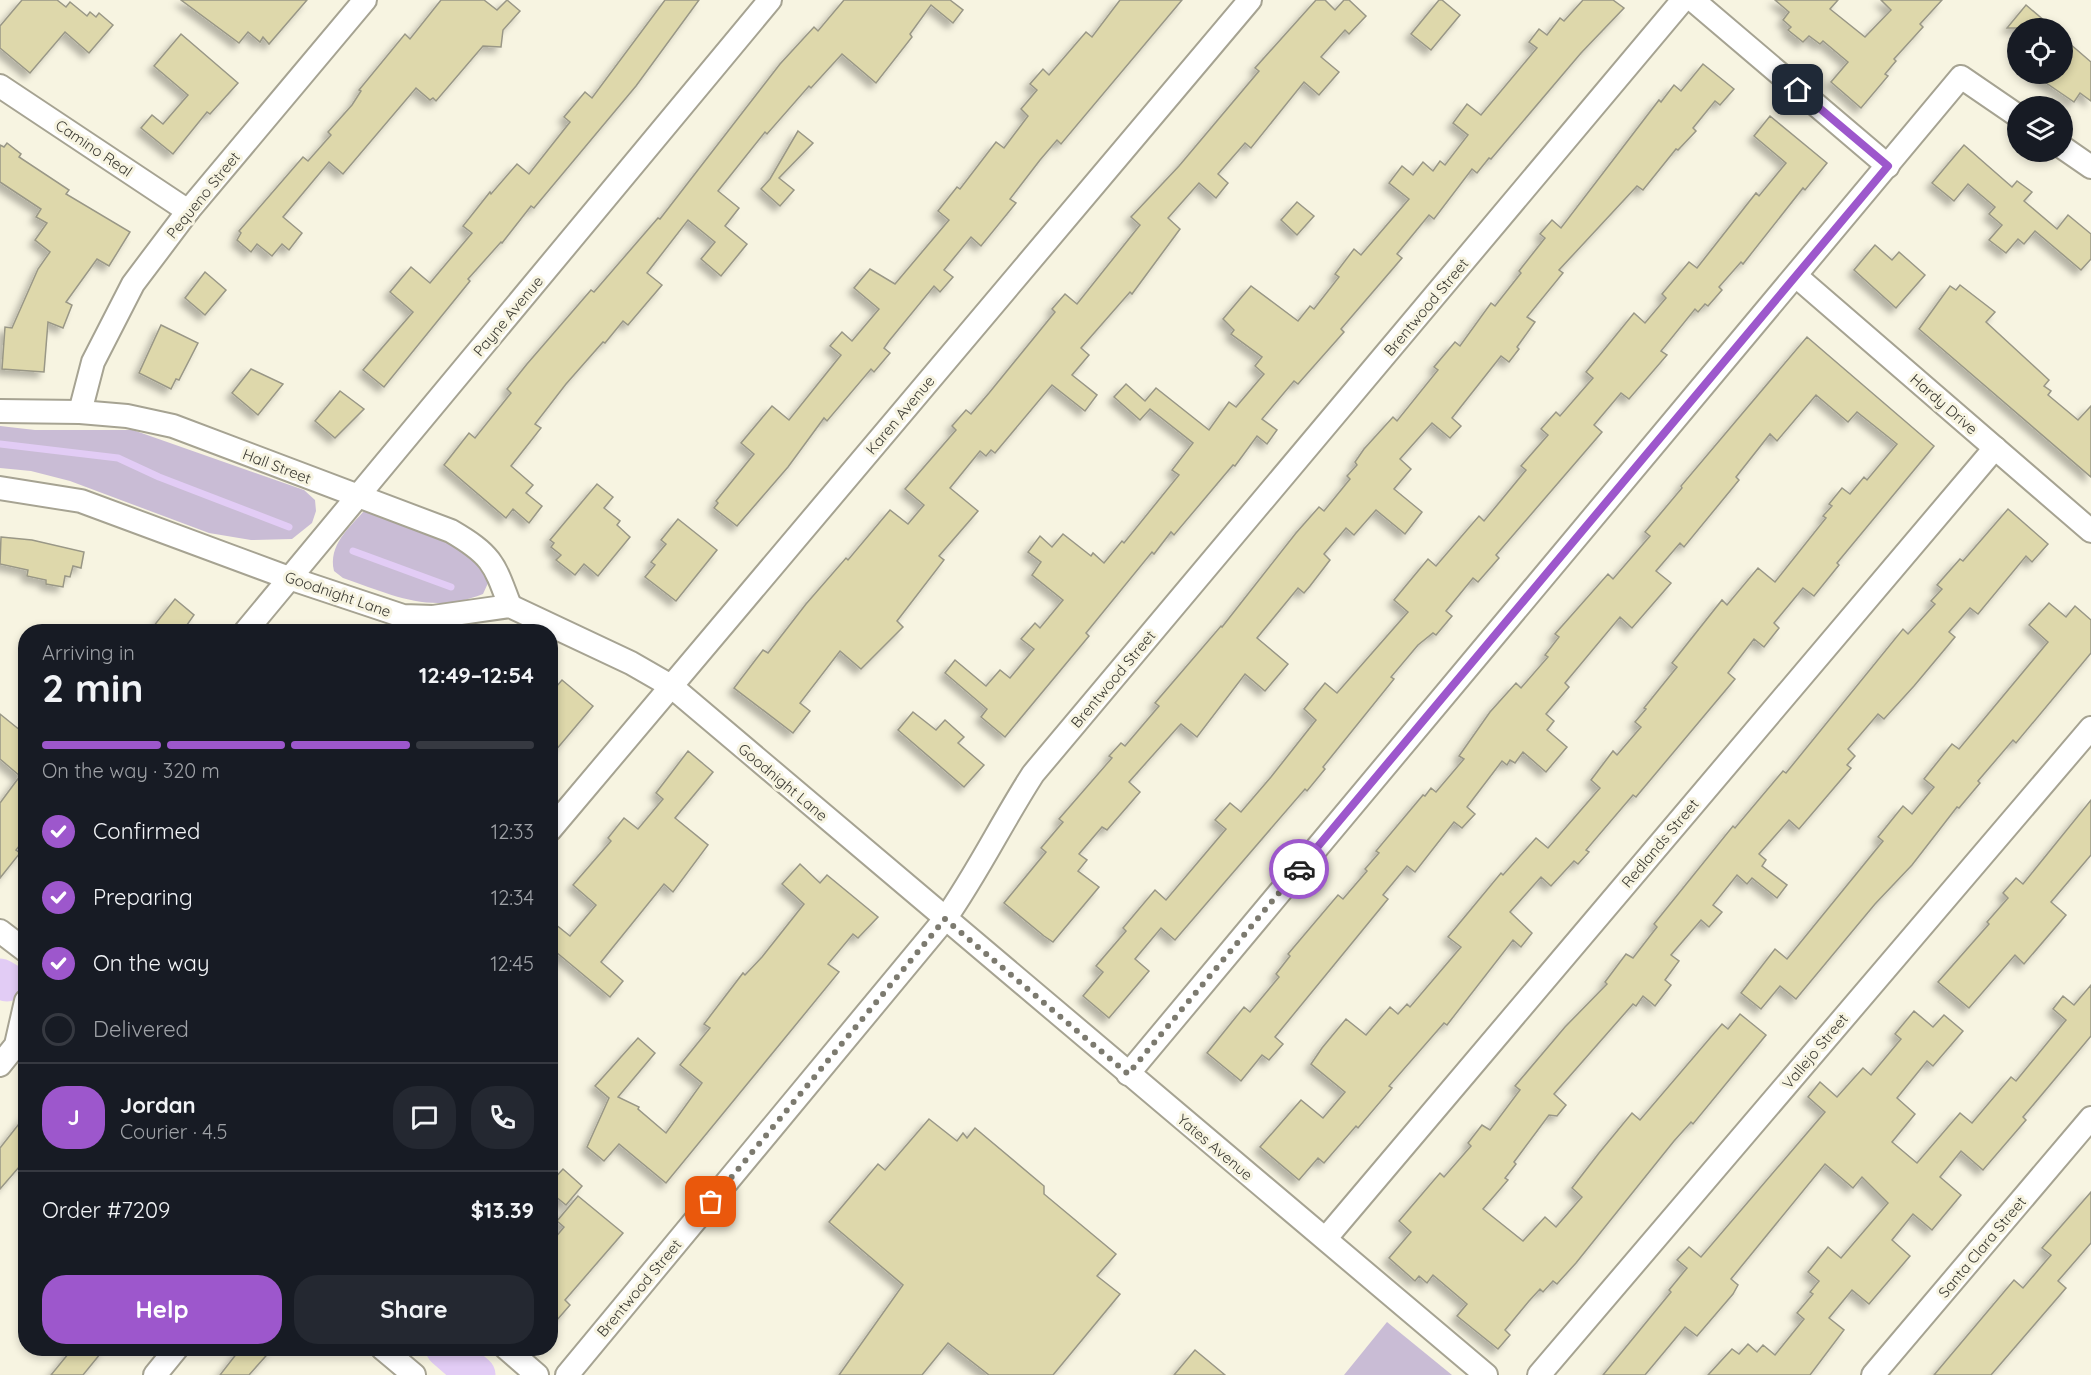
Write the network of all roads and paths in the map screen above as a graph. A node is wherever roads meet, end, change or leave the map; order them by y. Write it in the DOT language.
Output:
graph roads {
  1 [pos="365,0"];
  2 [pos="770,0"];
  3 [pos="1250,0"];
  4 [pos="1683,0"];
  5 [pos="1693,0"];
  6 [pos="0,86"];
  7 [pos="2007,108"];
  8 [pos="2073,155"];
  9 [pos="1888,166"];
  10 [pos="2091,167"];
  11 [pos="188,211"];
  12 [pos="1796,276"];
  13 [pos="0,411"];
  14 [pos="80,412"];
  15 [pos="1995,448"];
  16 [pos="0,488"];
  17 [pos="358,497"];
  18 [pos="2091,531"];
  19 [pos="288,578"];
  20 [pos="510,606"];
  21 [pos="251,624"];
  22 [pos="548,624"];
  23 [pos="558,629"];
  24 [pos="671,686"];
  25 [pos="2091,728"];
  26 [pos="558,820"];
  27 [pos="945,919"];
  28 [pos="0,931"];
  29 [pos="18,945"];
  30 [pos="14,1043"];
  31 [pos="0,1065"];
  32 [pos="1128,1074"];
  33 [pos="2091,1118"];
  34 [pos="1326,1239"];
  35 [pos="170,1356"];
  36 [pos="391,1356"];
  37 [pos="515,1356"];
  38 [pos="155,1375"];
  39 [pos="414,1375"];
  40 [pos="537,1375"];
  41 [pos="567,1375"];
  42 [pos="1485,1375"];
  43 [pos="1539,1375"];
  44 [pos="1873,1375"];
  1 -- 11 [label="street, Pequeno Street"];
  2 -- 17 [label="street, Payne Avenue"];
  3 -- 24 [label="street, Karen Avenue"];
  4 -- 27 [label="street, Brentwood Street"];
  5 -- 9 [label="street"];
  6 -- 11 [label="street, Camino Real"];
  7 -- 9 [label="street"];
  8 -- 10 [label="street"];
  9 -- 12 [label="street"];
  11 -- 14 [label="street, Pequeno Street"];
  12 -- 15 [label="street, Hardy Drive"];
  12 -- 32 [label="street"];
  13 -- 14 [label="street, Hall Street"];
  14 -- 17 [label="street, Hall Street"];
  15 -- 18 [label="street, Hardy Drive"];
  15 -- 34 [label="street, Redlands Street"];
  16 -- 19 [label="street, Goodnight Lane"];
  17 -- 19 [label="street, Payne Avenue"];
  17 -- 20 [label="street, Hall Street"];
  19 -- 20 [label="street, Goodnight Lane"];
  19 -- 21 [label="street, Payne Avenue"];
  20 -- 22 [label="street, Goodnight Lane"];
  23 -- 24 [label="street, Goodnight Lane"];
  24 -- 26 [label="street, Karen Avenue"];
  24 -- 27 [label="street, Goodnight Lane"];
  25 -- 43 [label="street, Vallejo Street"];
  27 -- 32 [label="street, Yates Avenue"];
  27 -- 41 [label="street, Brentwood Street"];
  28 -- 29 [label="street"];
  30 -- 31 [label="street"];
  32 -- 34 [label="street, Yates Avenue"];
  33 -- 44 [label="street, Santa Clara Street"];
  34 -- 42 [label="street, Yates Avenue"];
  35 -- 38 [label="street"];
  36 -- 39 [label="street"];
  37 -- 40 [label="street"];
}
